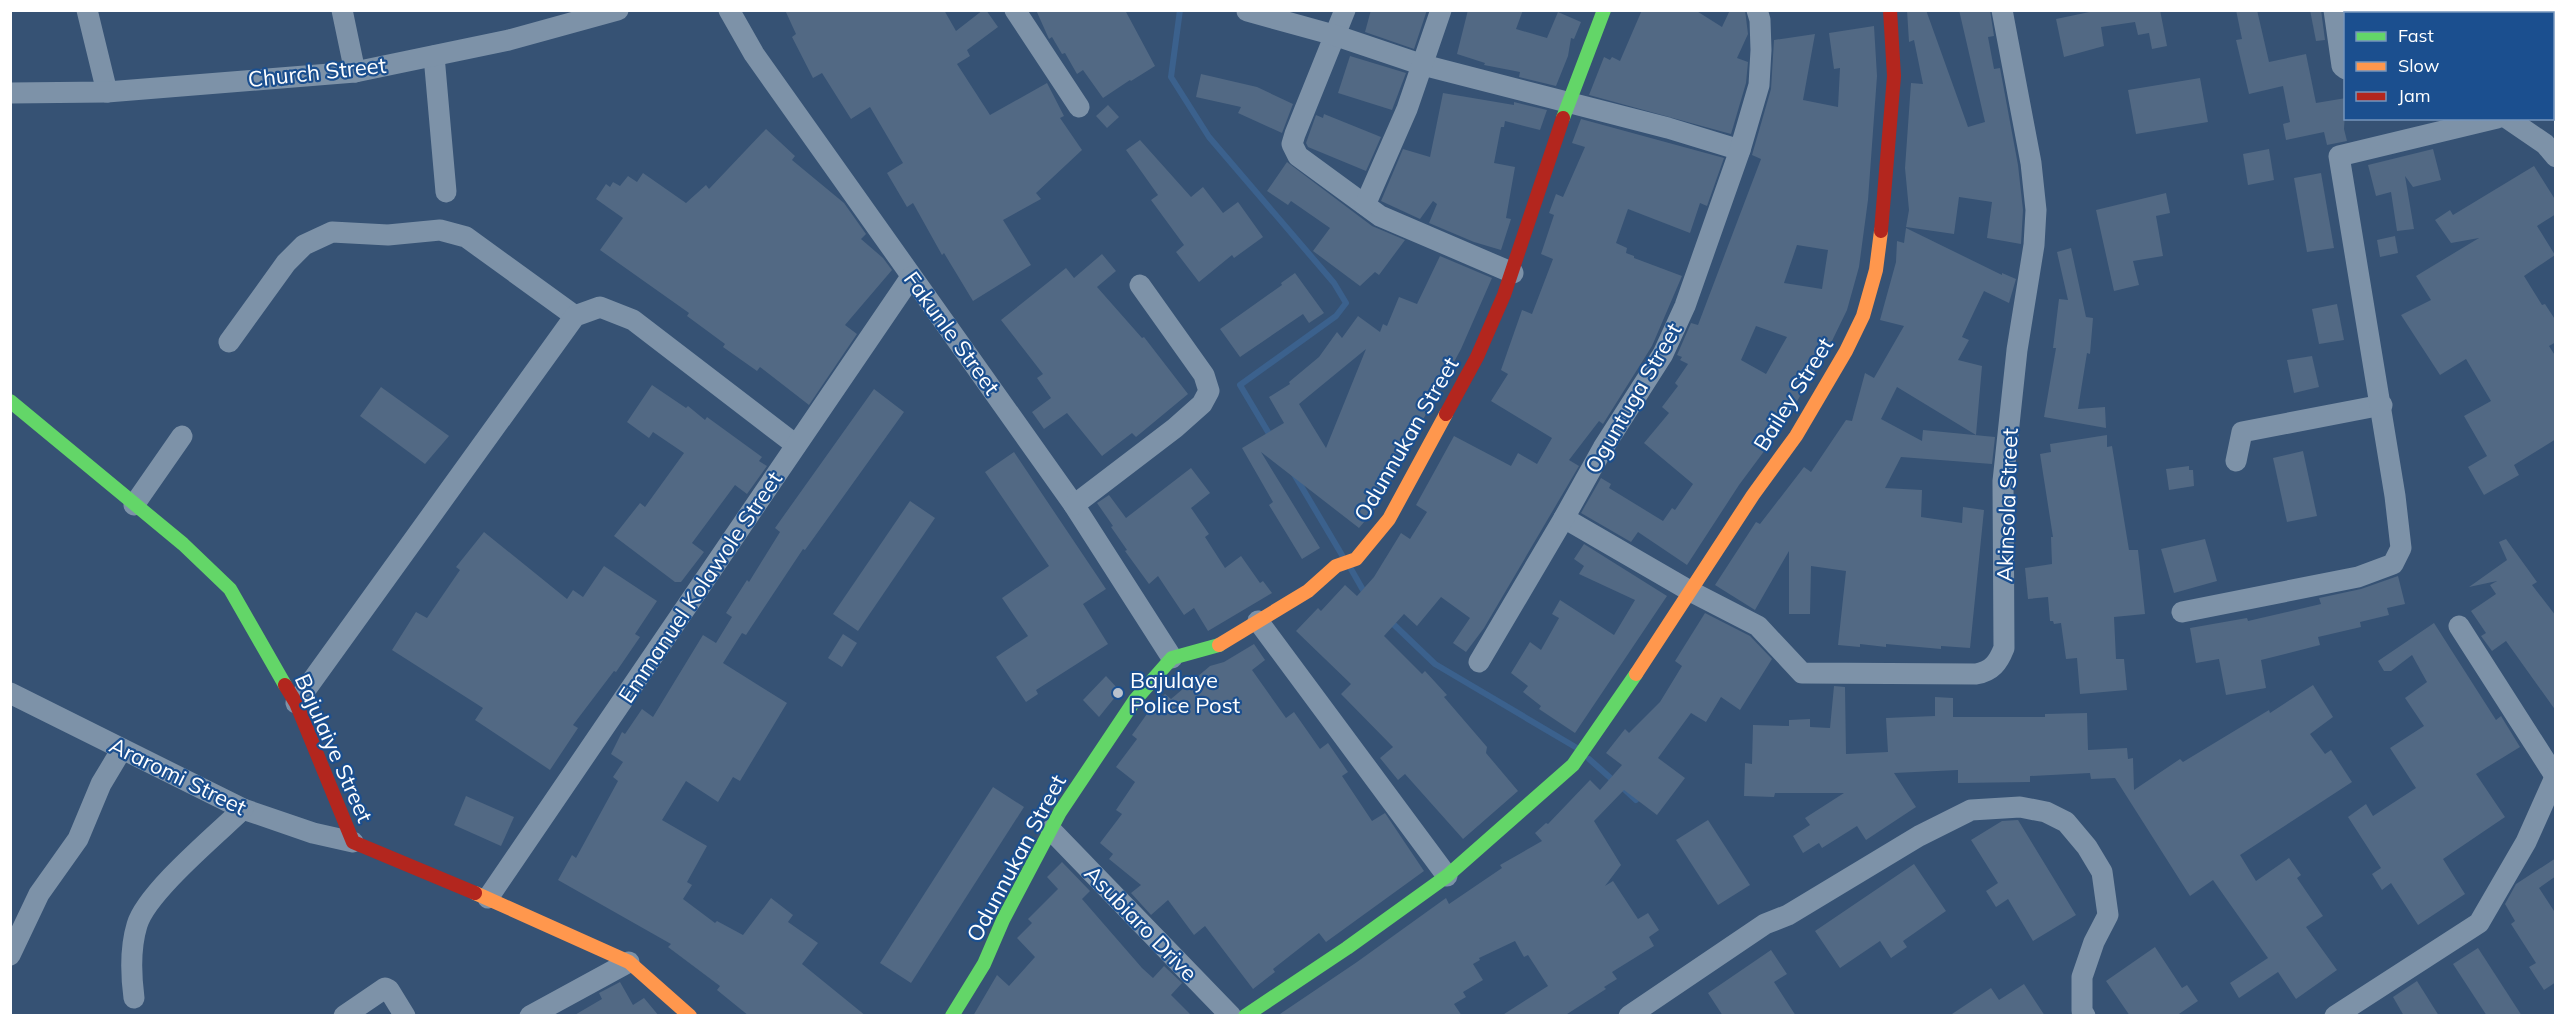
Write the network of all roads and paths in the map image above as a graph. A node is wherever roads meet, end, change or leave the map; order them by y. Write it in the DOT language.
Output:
graph roads {
  1 [pos="87,10"];
  2 [pos="342,10"];
  3 [pos="618,10"];
  4 [pos="729,10"];
  5 [pos="1015,10"];
  6 [pos="1345,10"];
  7 [pos="1441,10"];
  8 [pos="1604,10"];
  9 [pos="1757,10"];
  10 [pos="1890,10"];
  11 [pos="2002,10"];
  12 [pos="2334,10"];
  13 [pos="1247,11"];
  14 [pos="1334,35"];
  15 [pos="434,56"];
  16 [pos="1424,65"];
  17 [pos="2344,68"];
  18 [pos="355,72"];
  19 [pos="107,92"];
  20 [pos="10,93"];
  21 [pos="1568,102"];
  22 [pos="1079,107"];
  23 [pos="2489,120"];
  24 [pos="2510,120"];
  25 [pos="1740,150"];
  26 [pos="2556,157"];
  27 [pos="446,192"];
  28 [pos="1365,205"];
  29 [pos="1513,273"];
  30 [pos="911,277"];
  31 [pos="1140,285"];
  32 [pos="575,316"];
  33 [pos="228,342"];
  34 [pos="10,401"];
  35 [pos="2382,405"];
  36 [pos="182,436"];
  37 [pos="796,445"];
  38 [pos="2236,461"];
  39 [pos="134,505"];
  40 [pos="1074,505"];
  41 [pos="1564,518"];
  42 [pos="1690,591"];
  43 [pos="2182,612"];
  44 [pos="1257,621"];
  45 [pos="2459,626"];
  46 [pos="1172,658"];
  47 [pos="1479,662"];
  48 [pos="10,693"];
  49 [pos="296,703"];
  50 [pos="122,749"];
  51 [pos="2555,776"];
  52 [pos="243,809"];
  53 [pos="1051,830"];
  54 [pos="353,842"];
  55 [pos="1447,876"];
  56 [pos="488,898"];
  57 [pos="10,955"];
  58 [pos="629,962"];
  59 [pos="134,998"];
  60 [pos="344,1016"];
  61 [pos="405,1016"];
  62 [pos="530,1016"];
  63 [pos="690,1016"];
  64 [pos="952,1016"];
  65 [pos="1231,1016"];
  66 [pos="1245,1016"];
  67 [pos="1629,1016"];
  68 [pos="2085,1016"];
  69 [pos="2335,1016"];
  1 -- 19 [label="street"];
  2 -- 18 [label="street"];
  3 -- 15 [label="street, Church Street"];
  4 -- 30 [label="street, Fakunle Street"];
  5 -- 22 [label="street"];
  6 -- 14 [label="street"];
  7 -- 16 [label="street"];
  8 -- 21 [label="street, Odunnukan Street"];
  9 -- 25 [label="street, Oguntuga Street"];
  10 -- 42 [label="street, Bailey Street"];
  11 -- 42 [label="street, Akinsola Street"];
  12 -- 17 [label="street"];
  13 -- 14 [label="street"];
  14 -- 16 [label="street"];
  14 -- 28 [label="street"];
  15 -- 18 [label="street, Church Street"];
  15 -- 27 [label="street"];
  16 -- 21 [label="street"];
  16 -- 28 [label="street"];
  18 -- 19 [label="street, Church Street"];
  19 -- 20 [label="street, Church Street"];
  21 -- 25 [label="street"];
  21 -- 29 [label="street, Odunnukan Street"];
  23 -- 35 [label="street"];
  24 -- 26 [label="street"];
  25 -- 41 [label="street, Oguntuga Street"];
  28 -- 29 [label="street"];
  29 -- 44 [label="street, Odunnukan Street"];
  30 -- 37 [label="street, Emmanuel Kolawole Street"];
  30 -- 40 [label="street, Fakunle Street"];
  31 -- 40 [label="street"];
  32 -- 33 [label="street"];
  32 -- 37 [label="street"];
  32 -- 49 [label="street"];
  34 -- 39 [label="street, Bajulaiye Street"];
  35 -- 38 [label="street"];
  35 -- 43 [label="street"];
  36 -- 39 [label="street"];
  37 -- 56 [label="street, Emmanuel Kolawole Street"];
  39 -- 49 [label="street, Bajulaiye Street"];
  40 -- 46 [label="street, Fakunle Street"];
  41 -- 42 [label="street, Akinsola Street"];
  41 -- 47 [label="street, Oguntuga Street"];
  42 -- 55 [label="street, Bailey Street"];
  44 -- 46 [label="street, Odunnukan Street"];
  44 -- 55 [label="street"];
  45 -- 51 [label="street"];
  46 -- 53 [label="street, Odunnukan Street"];
  48 -- 50 [label="street, Araromi Street"];
  49 -- 54 [label="street, Bajulaiye Street"];
  50 -- 52 [label="street, Araromi Street"];
  50 -- 57 [label="street"];
  51 -- 69 [label="street"];
  52 -- 54 [label="street, Araromi Street"];
  52 -- 59 [label="street"];
  53 -- 64 [label="street, Odunnukan Street"];
  53 -- 65 [label="street, Asubiaro Drive"];
  54 -- 56 [label="street, Bajulaiye Street"];
  55 -- 66 [label="street, Bailey Street"];
  56 -- 58 [label="street, Bajulaiye Street"];
  58 -- 62 [label="street"];
  58 -- 63 [label="street, Bajulaiye Street"];
  60 -- 61 [label="street"];
  67 -- 68 [label="street"];
}
